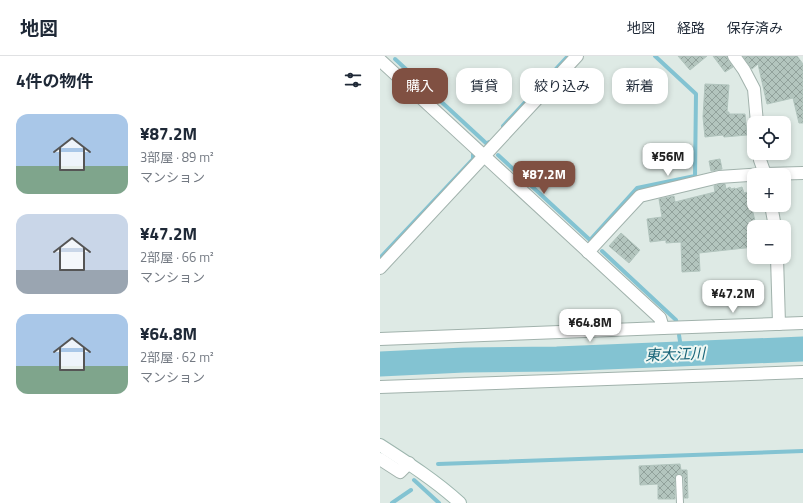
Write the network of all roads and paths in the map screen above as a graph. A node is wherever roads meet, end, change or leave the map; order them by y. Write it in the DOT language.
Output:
graph roads {
  1 [pos="577,56"];
  2 [pos="734,56"];
  3 [pos="382,60"];
  4 [pos="756,116"];
  5 [pos="484,156"];
  6 [pos="803,173"];
  7 [pos="791,174"];
  8 [pos="747,176"];
  9 [pos="588,252"];
  10 [pos="777,264"];
  11 [pos="380,268"];
  12 [pos="803,323"];
  13 [pos="779,324"];
  14 [pos="663,328"];
  15 [pos="380,339"];
  16 [pos="803,372"];
  17 [pos="380,387"];
  18 [pos="380,445"];
  19 [pos="380,459"];
  20 [pos="409,463"];
  21 [pos="679,478"];
  22 [pos="460,503"];
  23 [pos="680,503"];
  1 -- 5 [label="street"];
  2 -- 4 [label="street"];
  3 -- 5 [label="street"];
  5 -- 9 [label="street"];
  5 -- 11 [label="street"];
  6 -- 7 [label="street"];
  8 -- 9 [label="street"];
  9 -- 14 [label="street"];
  10 -- 13 [label="street"];
  12 -- 13 [label="street"];
  13 -- 14 [label="street"];
  14 -- 15 [label="street"];
  16 -- 17 [label="street"];
  18 -- 20 [label="street"];
  19 -- 20 [label="street"];
  20 -- 22 [label="street"];
  21 -- 23 [label="lane"];
}
